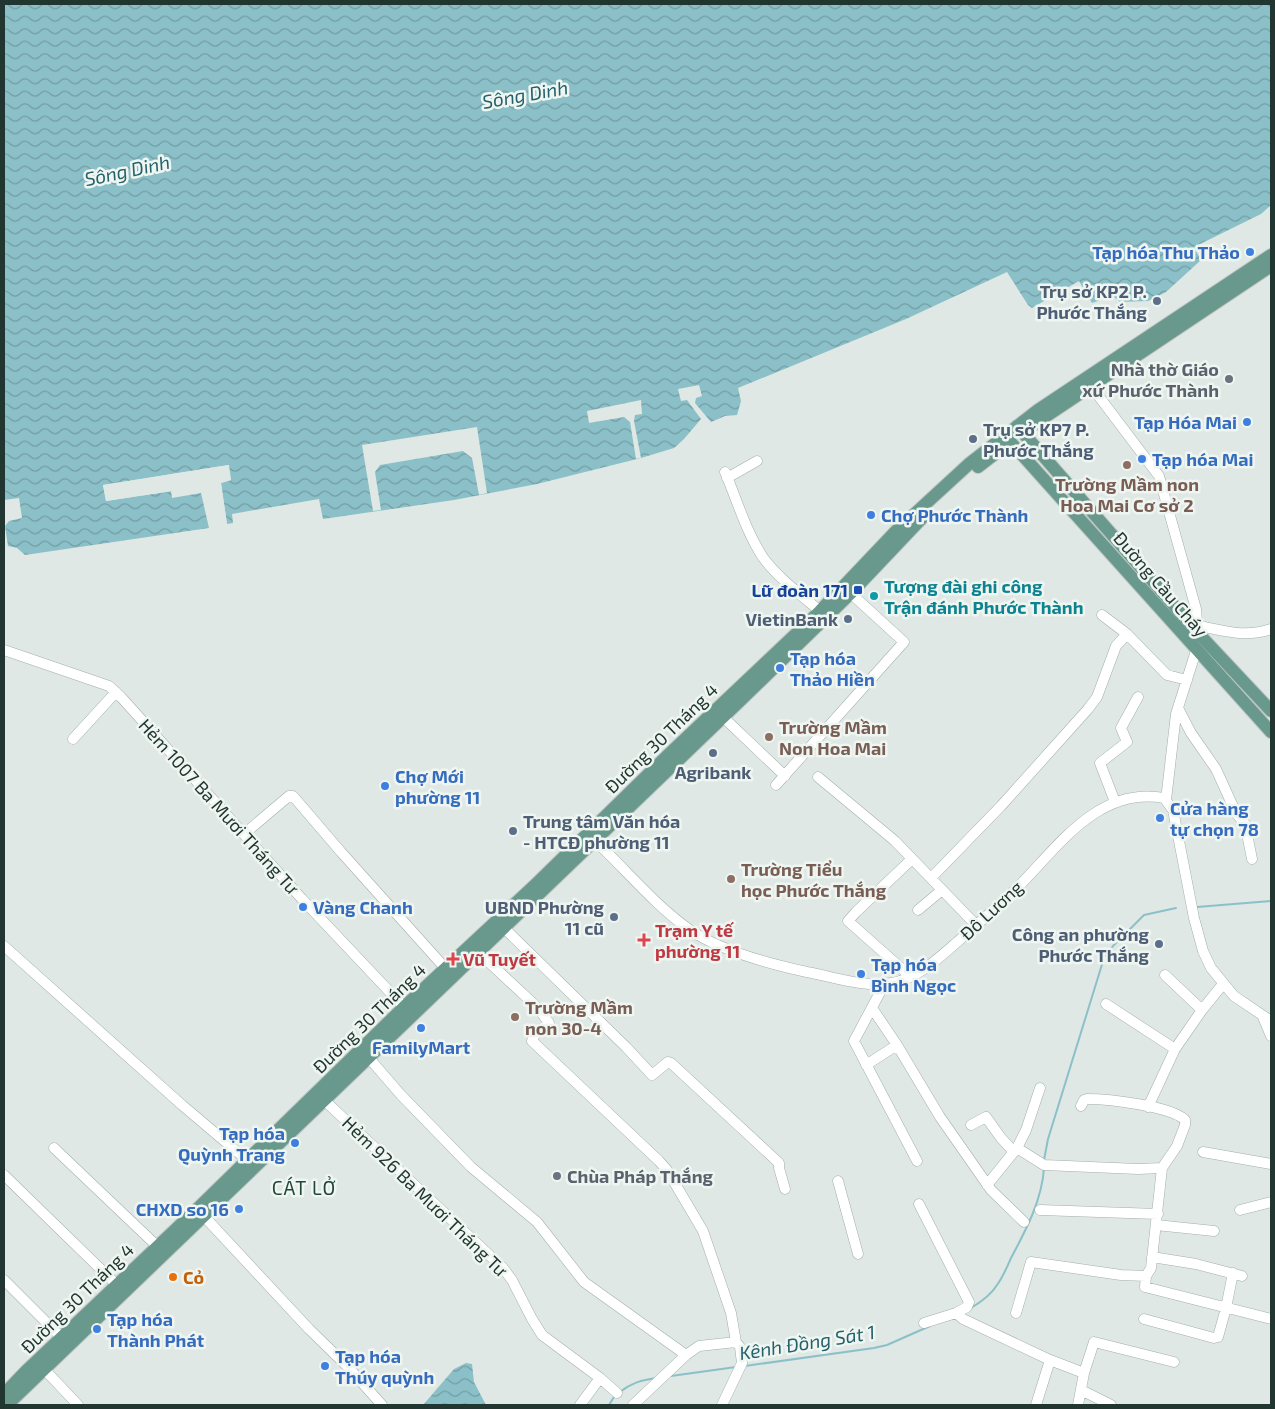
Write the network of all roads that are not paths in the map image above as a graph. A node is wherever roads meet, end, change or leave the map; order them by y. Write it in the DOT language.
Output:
graph roads {
  1 [pos="1271,255"];
  2 [pos="1271,266"];
  3 [pos="1227,290"];
  4 [pos="1091,386"];
  5 [pos="1059,401"];
  6 [pos="1020,429"];
  7 [pos="1008,439"];
  8 [pos="758,461"];
  9 [pos="847,590"];
  10 [pos="823,614"];
  11 [pos="1102,615"];
  12 [pos="1198,629"];
  13 [pos="1271,629"];
  14 [pos="1127,634"];
  15 [pos="4,650"];
  16 [pos="1196,651"];
  17 [pos="1187,680"];
  18 [pos="116,692"];
  19 [pos="1255,694"];
  20 [pos="738,695"];
  21 [pos="1138,697"];
  22 [pos="1244,703"];
  23 [pos="1178,708"];
  24 [pos="1271,711"];
  25 [pos="722,717"];
  26 [pos="1271,732"];
  27 [pos="73,739"];
  28 [pos="785,776"];
  29 [pos="818,777"];
  30 [pos="776,785"];
  31 [pos="1166,800"];
  32 [pos="1115,802"];
  33 [pos="244,834"];
  34 [pos="592,838"];
  35 [pos="912,859"];
  36 [pos="1252,859"];
  37 [pos="931,878"];
  38 [pos="942,890"];
  39 [pos="918,910"];
  40 [pos="976,926"];
  41 [pos="504,928"];
  42 [pos="4,946"];
  43 [pos="478,952"];
  44 [pos="446,969"];
  45 [pos="1164,974"];
  46 [pos="910,976"];
  47 [pos="885,983"];
  48 [pos="1223,984"];
  49 [pos="1106,1004"];
  50 [pos="404,1007"];
  51 [pos="872,1008"];
  52 [pos="1202,1010"];
  53 [pos="1267,1019"];
  54 [pos="1271,1036"];
  55 [pos="897,1044"];
  56 [pos="1175,1049"];
  57 [pos="369,1058"];
  58 [pos="866,1065"];
  59 [pos="1040,1088"];
  60 [pos="324,1100"];
  61 [pos="1081,1106"];
  62 [pos="1148,1106"];
  63 [pos="971,1125"];
  64 [pos="54,1148"];
  65 [pos="1015,1150"];
  66 [pos="1203,1152"];
  67 [pos="917,1161"];
  68 [pos="251,1164"];
  69 [pos="1271,1164"];
  70 [pos="1162,1168"];
  71 [pos="4,1175"];
  72 [pos="838,1181"];
  73 [pos="987,1185"];
  74 [pos="785,1189"];
  75 [pos="1271,1202"];
  76 [pos="919,1204"];
  77 [pos="1040,1210"];
  78 [pos="1240,1210"];
  79 [pos="201,1213"];
  80 [pos="1158,1214"];
  81 [pos="1024,1222"];
  82 [pos="1156,1225"];
  83 [pos="1214,1231"];
  84 [pos="157,1246"];
  85 [pos="858,1254"];
  86 [pos="1152,1257"];
  87 [pos="1146,1276"];
  88 [pos="4,1280"];
  89 [pos="116,1285"];
  90 [pos="1226,1308"];
  91 [pos="1016,1313"];
  92 [pos="958,1315"];
  93 [pos="1144,1319"];
  94 [pos="1271,1319"];
  95 [pos="924,1323"];
  96 [pos="66,1341"];
  97 [pos="736,1342"];
  98 [pos="686,1355"];
  99 [pos="1050,1360"];
  100 [pos="1174,1362"];
  101 [pos="44,1369"];
  102 [pos="1084,1373"];
  103 [pos="600,1378"];
  104 [pos="1081,1390"];
  105 [pos="617,1393"];
  106 [pos="4,1394"];
  107 [pos="7,1405"];
  108 [pos="78,1405"];
  109 [pos="382,1405"];
  110 [pos="580,1405"];
  111 [pos="633,1405"];
  112 [pos="722,1405"];
  113 [pos="1036,1405"];
  114 [pos="1078,1405"];
  115 [pos="1111,1405"];
  1 -- 3 [label="main road, Đường 30 Tháng 4"];
  2 -- 3 [label="main road, Đường 30 Tháng 4"];
  3 -- 4 [label="main road, Đường 30 Tháng 4"];
  3 -- 5 [label="main road, Đường 30 Tháng 4"];
  4 -- 5 [label="main road, Đường 30 Tháng 4"];
  4 -- 12 [label="street"];
  5 -- 6 [label="main road, Đường 30 Tháng 4"];
  6 -- 7 [label="main road, Đường 30 Tháng 4"];
  6 -- 12 [label="main road, Đường Cầu Cháy"];
  7 -- 9 [label="main road, Đường 30 Tháng 4"];
  7 -- 16 [label="main road, Đường Cầu Cháy"];
  8 -- 10 [label="street"];
  9 -- 10 [label="main road, Đường 30 Tháng 4"];
  9 -- 28 [label="street"];
  10 -- 20 [label="main road, Đường 30 Tháng 4"];
  11 -- 14 [label="street"];
  12 -- 13 [label="street"];
  12 -- 19 [label="main road, Đường Cầu Cháy"];
  14 -- 17 [label="street"];
  14 -- 37 [label="street"];
  15 -- 18 [label="street, Hẻm 1007 Ba Mươi Tháng Tư"];
  16 -- 17 [label="street"];
  16 -- 22 [label="main road, Đường Cầu Cháy"];
  17 -- 23 [label="street"];
  18 -- 27 [label="street"];
  18 -- 33 [label="street, Hẻm 1007 Ba Mươi Tháng Tư"];
  19 -- 22 [label="main road"];
  19 -- 24 [label="main road, Đường Cầu Cháy"];
  20 -- 25 [label="main road, Đường 30 Tháng 4"];
  20 -- 34 [label="main road, Đường 30 Tháng 4"];
  21 -- 32 [label="street"];
  22 -- 26 [label="main road, Đường Cầu Cháy"];
  23 -- 31 [label="street"];
  23 -- 36 [label="street"];
  25 -- 28 [label="street"];
  25 -- 34 [label="main road, Đường 30 Tháng 4"];
  28 -- 30 [label="street"];
  29 -- 35 [label="street"];
  31 -- 32 [label="street, Đô Lương"];
  31 -- 48 [label="street"];
  32 -- 40 [label="street, Đô Lương"];
  33 -- 44 [label="street"];
  33 -- 50 [label="street, Hẻm 1007 Ba Mươi Tháng Tư"];
  34 -- 41 [label="main road, Đường 30 Tháng 4"];
  34 -- 44 [label="main road, Đường 30 Tháng 4"];
  34 -- 47 [label="street, Đô Lương"];
  35 -- 37 [label="street"];
  35 -- 46 [label="street"];
  37 -- 38 [label="street"];
  38 -- 39 [label="street"];
  38 -- 40 [label="street"];
  40 -- 46 [label="street, Đô Lương"];
  41 -- 43 [label="main road, Đường 30 Tháng 4"];
  41 -- 74 [label="street"];
  42 -- 68 [label="street"];
  43 -- 57 [label="main road, Đường 30 Tháng 4"];
  43 -- 97 [label="street"];
  44 -- 50 [label="main road, Đường 30 Tháng 4"];
  45 -- 52 [label="street"];
  46 -- 47 [label="street, Đô Lương"];
  47 -- 51 [label="street"];
  48 -- 52 [label="street"];
  48 -- 53 [label="street"];
  49 -- 56 [label="street"];
  50 -- 68 [label="main road, Đường 30 Tháng 4"];
  51 -- 55 [label="street"];
  51 -- 58 [label="street"];
  52 -- 56 [label="street"];
  53 -- 54 [label="street"];
  55 -- 58 [label="street"];
  55 -- 73 [label="street"];
  56 -- 62 [label="street"];
  57 -- 60 [label="main road, Đường 30 Tháng 4"];
  57 -- 98 [label="street"];
  58 -- 67 [label="street"];
  59 -- 65 [label="street"];
  60 -- 68 [label="main road, Đường 30 Tháng 4"];
  60 -- 103 [label="street, Hẻm 926 Ba Mươi Tháng Tư"];
  61 -- 62 [label="street"];
  62 -- 70 [label="street"];
  63 -- 65 [label="street"];
  64 -- 84 [label="street"];
  65 -- 70 [label="street"];
  65 -- 73 [label="street"];
  66 -- 69 [label="street"];
  68 -- 79 [label="main road, Đường 30 Tháng 4"];
  70 -- 80 [label="street"];
  71 -- 89 [label="street"];
  72 -- 85 [label="street"];
  73 -- 81 [label="street"];
  75 -- 78 [label="street"];
  76 -- 92 [label="street"];
  77 -- 80 [label="street"];
  79 -- 84 [label="main road, Đường 30 Tháng 4"];
  79 -- 96 [label="main road, Đường 30 Tháng 4"];
  79 -- 109 [label="street"];
  80 -- 82 [label="street"];
  82 -- 83 [label="street"];
  82 -- 86 [label="street"];
  84 -- 89 [label="main road, Đường 30 Tháng 4"];
  86 -- 87 [label="street"];
  86 -- 90 [label="street"];
  87 -- 90 [label="street"];
  87 -- 91 [label="street"];
  88 -- 96 [label="street"];
  89 -- 96 [label="main road, Đường 30 Tháng 4"];
  90 -- 93 [label="street"];
  90 -- 94 [label="street"];
  92 -- 95 [label="street"];
  92 -- 99 [label="street"];
  96 -- 101 [label="main road, Đường 30 Tháng 4"];
  96 -- 106 [label="main road, Đường 30 Tháng 4"];
  97 -- 98 [label="street"];
  97 -- 112 [label="street"];
  98 -- 111 [label="street"];
  99 -- 102 [label="street"];
  99 -- 113 [label="street"];
  100 -- 102 [label="street"];
  101 -- 107 [label="main road, Đường 30 Tháng 4"];
  101 -- 108 [label="street"];
  102 -- 104 [label="street"];
  103 -- 105 [label="street, Hẻm 926 Ba Mươi Tháng Tư"];
  103 -- 110 [label="street"];
  104 -- 114 [label="street"];
  104 -- 115 [label="street"];
}
